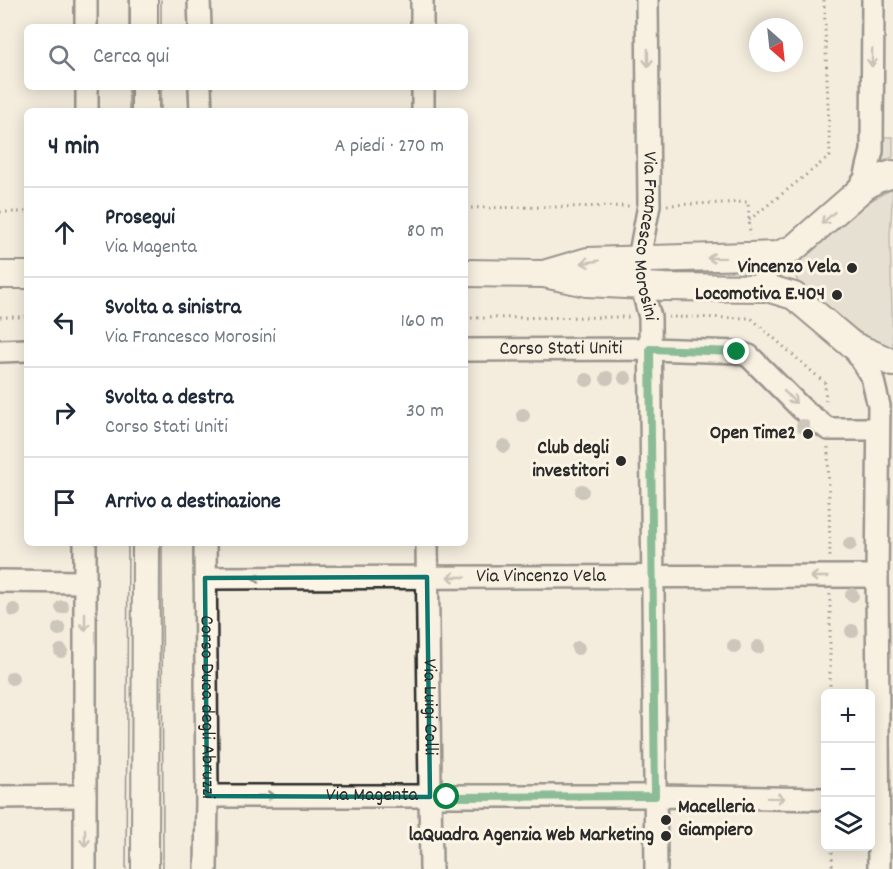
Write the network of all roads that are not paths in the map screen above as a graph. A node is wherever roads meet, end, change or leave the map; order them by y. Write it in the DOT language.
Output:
graph roads {
  1 [pos="86,0"];
  2 [pos="144,0"];
  3 [pos="199,0"];
  4 [pos="422,0"];
  5 [pos="647,0"];
  6 [pos="873,0"];
  7 [pos="86,24"];
  8 [pos="144,24"];
  9 [pos="200,24"];
  10 [pos="422,24"];
  11 [pos="87,90"];
  12 [pos="145,90"];
  13 [pos="200,90"];
  14 [pos="423,90"];
  15 [pos="87,108"];
  16 [pos="145,108"];
  17 [pos="201,108"];
  18 [pos="423,108"];
  19 [pos="893,174"];
  20 [pos="849,199"];
  21 [pos="794,248"];
  22 [pos="639,259"];
  23 [pos="468,273"];
  24 [pos="544,274"];
  25 [pos="0,275"];
  26 [pos="24,275"];
  27 [pos="641,284"];
  28 [pos="794,296"];
  29 [pos="852,345"];
  30 [pos="650,349"];
  31 [pos="24,350"];
  32 [pos="468,350"];
  33 [pos="0,351"];
  34 [pos="893,363"];
  35 [pos="878,429"];
  36 [pos="85,546"];
  37 [pos="146,546"];
  38 [pos="205,546"];
  39 [pos="427,546"];
  40 [pos="877,576"];
  41 [pos="427,577"];
  42 [pos="653,577"];
  43 [pos="205,578"];
  44 [pos="0,581"];
  45 [pos="84,582"];
  46 [pos="85,795"];
  47 [pos="207,796"];
  48 [pos="655,796"];
  49 [pos="0,797"];
  50 [pos="430,797"];
  51 [pos="874,797"];
  52 [pos="821,798"];
  53 [pos="875,813"];
  54 [pos="85,869"];
  55 [pos="145,869"];
  56 [pos="206,869"];
  57 [pos="430,869"];
  58 [pos="656,869"];
  59 [pos="879,869"];
  1 -- 7 [label="street"];
  2 -- 8 [label="main road"];
  3 -- 9 [label="street"];
  4 -- 10 [label="street"];
  5 -- 22 [label="street, Via Francesco Morosini, one-way"];
  6 -- 20 [label="street, one-way"];
  11 -- 15 [label="street"];
  12 -- 16 [label="main road"];
  13 -- 17 [label="street"];
  14 -- 18 [label="street"];
  19 -- 20 [label="main road"];
  20 -- 21 [label="main road, one-way"];
  21 -- 22 [label="main road, one-way"];
  21 -- 28 [label="main road"];
  22 -- 24 [label="main road, one-way"];
  22 -- 27 [label="street, Via Francesco Morosini"];
  23 -- 24 [label="main road"];
  24 -- 27 [label="main road"];
  25 -- 26 [label="main road"];
  27 -- 28 [label="main road"];
  27 -- 30 [label="street, Via Francesco Morosini"];
  28 -- 29 [label="main road"];
  29 -- 34 [label="main road"];
  29 -- 35 [label="street"];
  30 -- 32 [label="street, Corso Stati Uniti"];
  30 -- 35 [label="street, Corso Stati Uniti, one-way"];
  30 -- 42 [label="street, Via Francesco Morosini"];
  31 -- 33 [label="street"];
  35 -- 40 [label="street"];
  36 -- 45 [label="street"];
  37 -- 55 [label="main road"];
  38 -- 43 [label="street, Corso Duca degli Abruzzi"];
  39 -- 41 [label="street, Via Luigi Colli"];
  40 -- 42 [label="street, Via Vincenzo Vela, one-way"];
  40 -- 51 [label="street"];
  42 -- 41 [label="street, Via Vincenzo Vela, one-way"];
  41 -- 43 [label="street, Via Vincenzo Vela, one-way"];
  41 -- 50 [label="street, Via Luigi Colli"];
  42 -- 48 [label="street, Via Francesco Morosini"];
  43 -- 47 [label="street, Corso Duca degli Abruzzi"];
  44 -- 45 [label="street"];
  45 -- 46 [label="street, one-way"];
  46 -- 49 [label="street"];
  46 -- 54 [label="street, one-way"];
  47 -- 50 [label="street, Via Magenta, one-way"];
  47 -- 56 [label="street, Corso Duca degli Abruzzi"];
  48 -- 50 [label="street, Via Magenta"];
  48 -- 52 [label="street, Via Magenta, one-way"];
  48 -- 58 [label="street, Via Francesco Morosini"];
  50 -- 57 [label="street, Via Luigi Colli"];
  53 -- 59 [label="street"];
}
